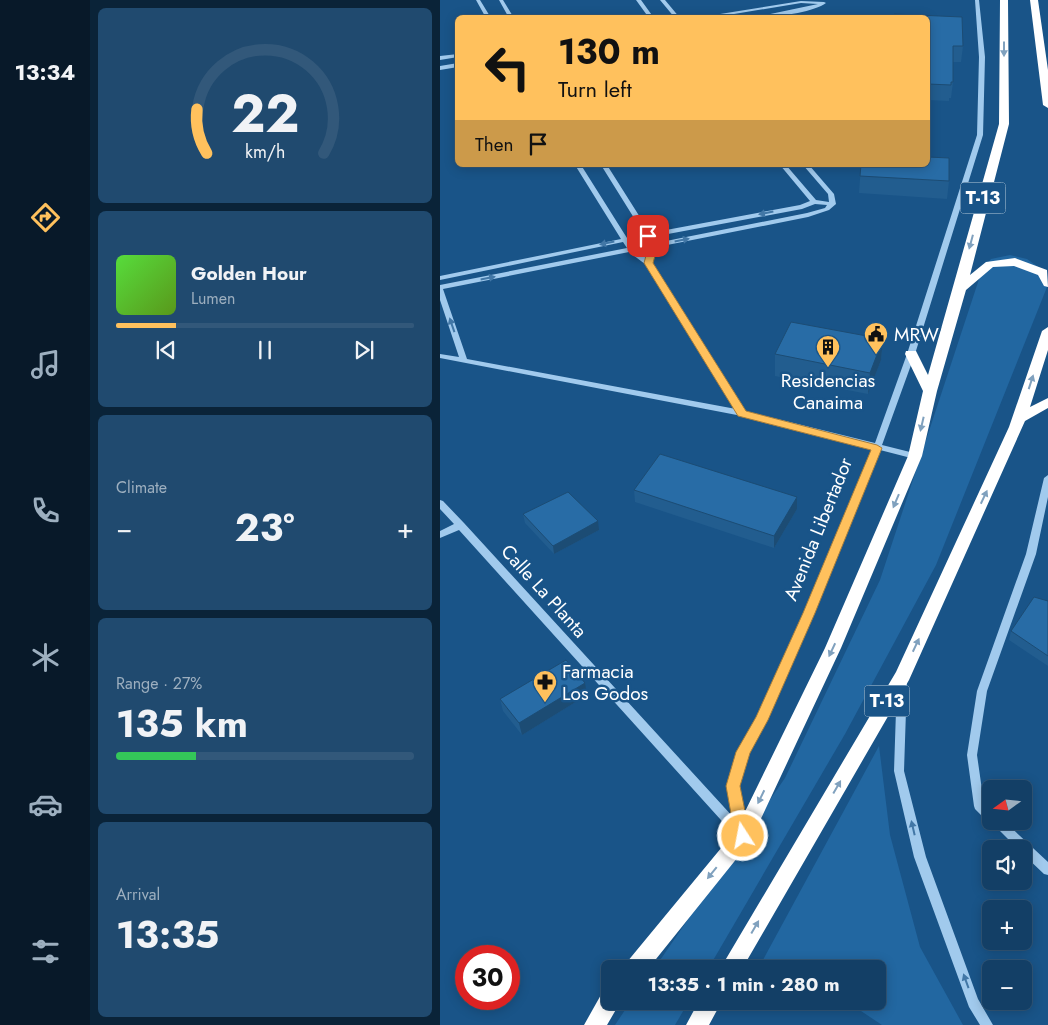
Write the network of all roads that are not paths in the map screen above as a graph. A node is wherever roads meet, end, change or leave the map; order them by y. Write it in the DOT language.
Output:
graph roads {
  1 [pos="478,0"];
  2 [pos="501,0"];
  3 [pos="638,0"];
  4 [pos="662,0"];
  5 [pos="977,0"];
  6 [pos="1004,0"];
  7 [pos="1034,0"];
  8 [pos="801,1"];
  9 [pos="825,1"];
  10 [pos="487,15"];
  11 [pos="510,15"];
  12 [pos="650,15"];
  13 [pos="675,15"];
  14 [pos="716,15"];
  15 [pos="770,15"];
  16 [pos="455,56"];
  17 [pos="440,58"];
  18 [pos="455,66"];
  19 [pos="440,68"];
  20 [pos="1047,94"];
  21 [pos="1048,105"];
  22 [pos="579,167"];
  23 [pos="605,167"];
  24 [pos="785,167"];
  25 [pos="808,167"];
  26 [pos="814,202"];
  27 [pos="833,204"];
  28 [pos="648,236"];
  29 [pos="624,240"];
  30 [pos="654,245"];
  31 [pos="631,250"];
  32 [pos="648,263"];
  33 [pos="440,278"];
  34 [pos="1048,283"];
  35 [pos="440,288"];
  36 [pos="960,289"];
  37 [pos="1048,331"];
  38 [pos="1046,349"];
  39 [pos="911,354"];
  40 [pos="440,356"];
  41 [pos="464,360"];
  42 [pos="930,391"];
  43 [pos="1048,402"];
  44 [pos="742,413"];
  45 [pos="1018,419"];
  46 [pos="877,448"];
  47 [pos="915,456"];
  48 [pos="1048,478"];
  49 [pos="440,504"];
  50 [pos="461,525"];
  51 [pos="440,536"];
  52 [pos="902,675"];
  53 [pos="982,808"];
  54 [pos="1006,830"];
  55 [pos="743,836"];
  56 [pos="1048,870"];
  57 [pos="641,960"];
  58 [pos="735,960"];
  59 [pos="601,1010"];
  60 [pos="604,1010"];
  61 [pos="706,1010"];
  62 [pos="588,1025"];
  63 [pos="595,1025"];
  64 [pos="697,1025"];
  65 [pos="987,1025"];
  1 -- 10 [label="street"];
  2 -- 11 [label="street"];
  3 -- 12 [label="street"];
  4 -- 13 [label="street"];
  5 -- 39 [label="street, Avenida Libertador"];
  6 -- 36 [label="highway, T-13, one-way"];
  7 -- 20 [label="highway"];
  8 -- 9 [label="street"];
  8 -- 14 [label="street"];
  9 -- 15 [label="street"];
  16 -- 17 [label="street"];
  18 -- 19 [label="street"];
  20 -- 21 [label="highway"];
  22 -- 29 [label="street"];
  23 -- 28 [label="street"];
  24 -- 26 [label="street"];
  25 -- 27 [label="street"];
  26 -- 27 [label="street"];
  26 -- 28 [label="street, one-way"];
  30 -- 27 [label="street, one-way"];
  28 -- 29 [label="street"];
  28 -- 30 [label="street"];
  29 -- 31 [label="street"];
  29 -- 33 [label="street, one-way"];
  30 -- 31 [label="street"];
  30 -- 32 [label="street"];
  31 -- 32 [label="street"];
  35 -- 31 [label="street, one-way"];
  32 -- 44 [label="street"];
  34 -- 36 [label="highway"];
  41 -- 35 [label="street, one-way"];
  36 -- 42 [label="highway, T-13"];
  37 -- 38 [label="highway, T-13"];
  45 -- 38 [label="highway, T-13, one-way"];
  39 -- 42 [label="highway"];
  39 -- 46 [label="street, Avenida Libertador"];
  40 -- 41 [label="street"];
  41 -- 44 [label="street"];
  42 -- 47 [label="highway, T-13, one-way"];
  43 -- 45 [label="highway"];
  44 -- 46 [label="street"];
  52 -- 45 [label="highway, T-13, one-way"];
  46 -- 47 [label="street"];
  46 -- 55 [label="street, Avenida Libertador"];
  47 -- 55 [label="highway, T-13, one-way"];
  48 -- 53 [label="street"];
  49 -- 50 [label="street, Calle La Planta"];
  50 -- 51 [label="street"];
  50 -- 55 [label="street, Calle La Planta"];
  58 -- 52 [label="highway, T-13, one-way"];
  65 -- 52 [label="street, one-way"];
  54 -- 56 [label="street"];
  55 -- 57 [label="highway, T-13, one-way"];
  59 -- 62 [label="street"];
  60 -- 63 [label="highway"];
  61 -- 64 [label="highway"];
}
